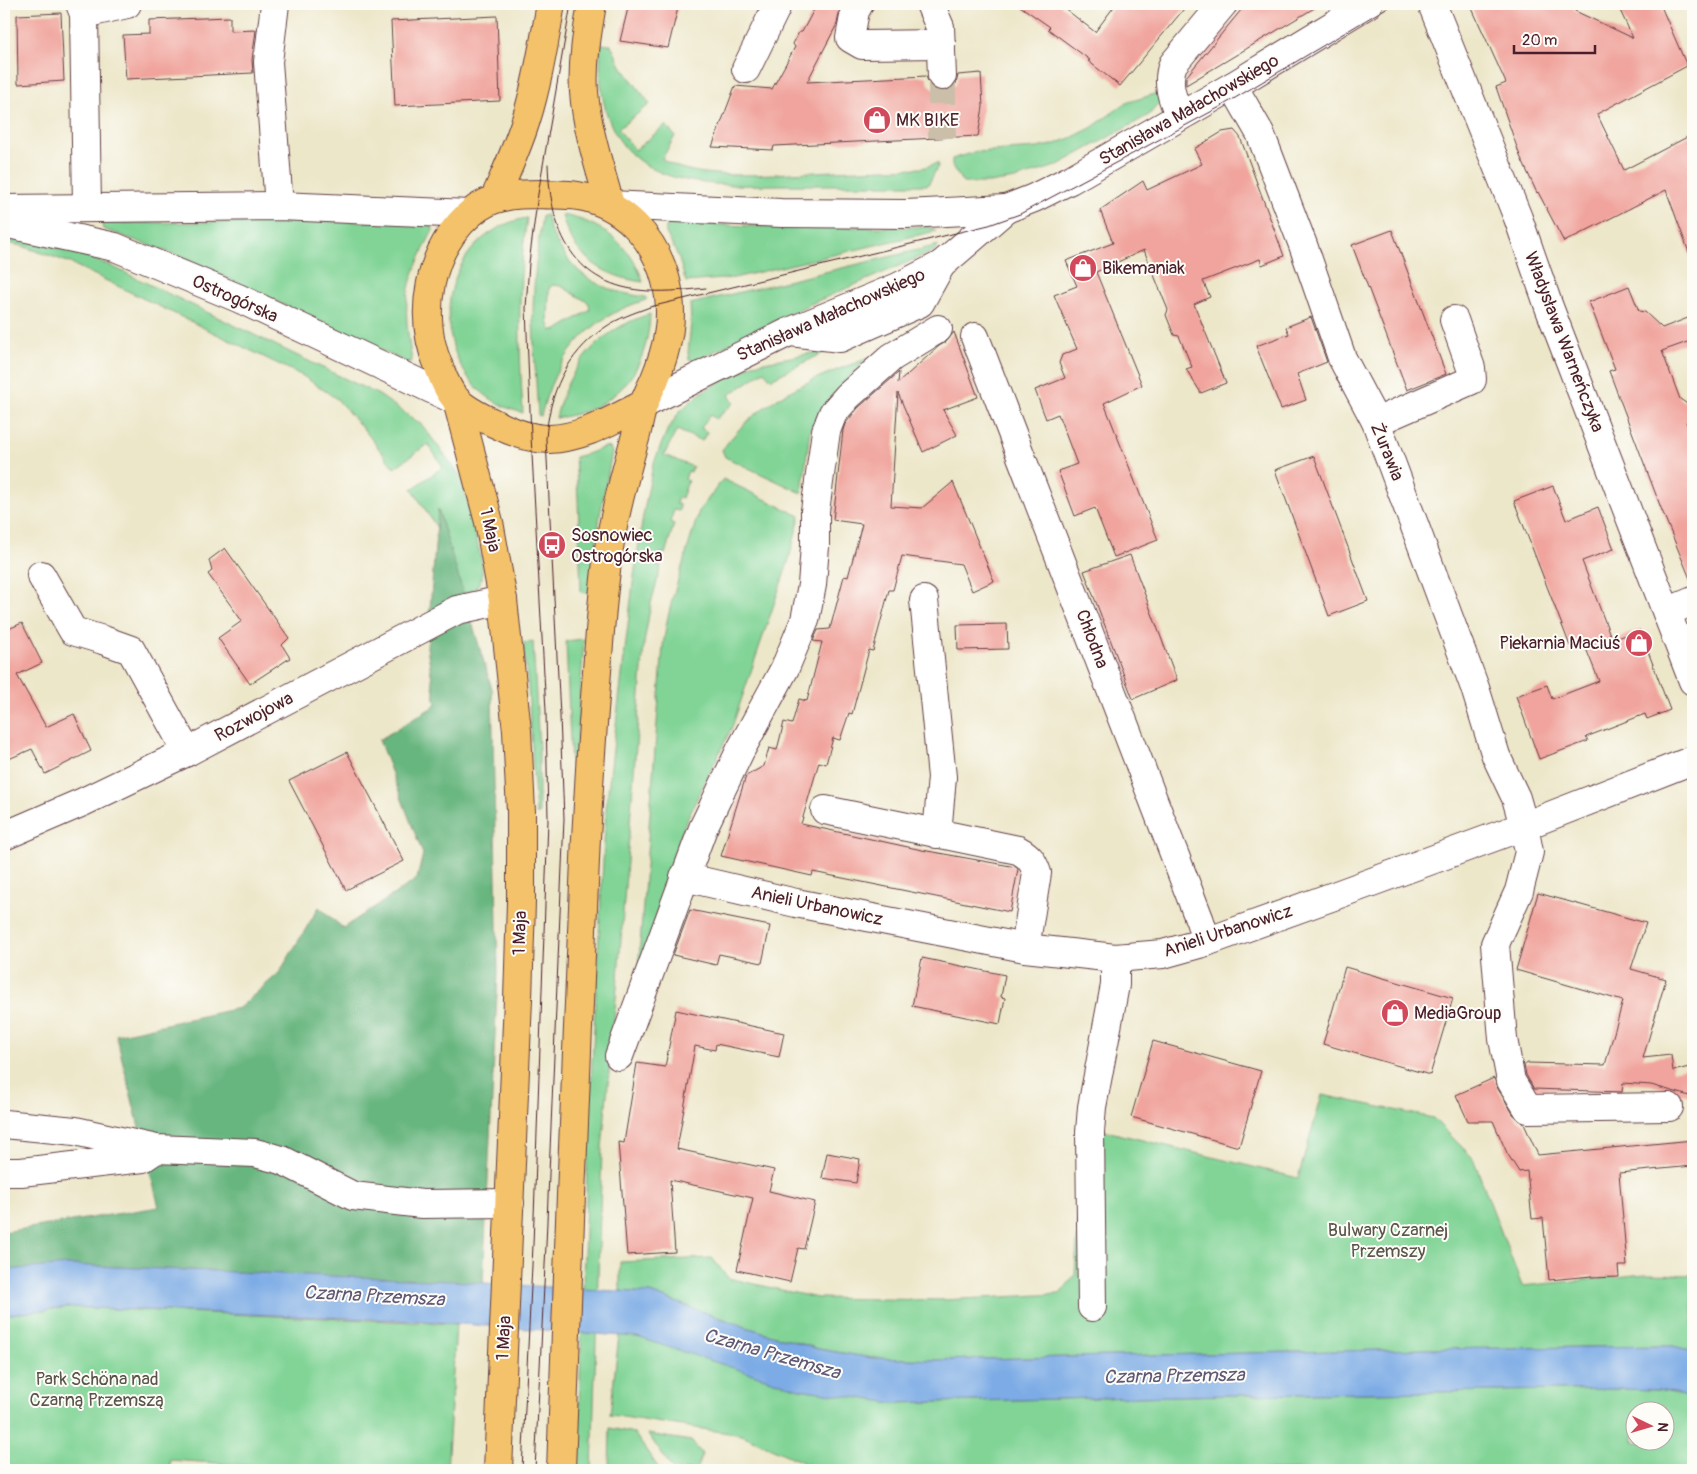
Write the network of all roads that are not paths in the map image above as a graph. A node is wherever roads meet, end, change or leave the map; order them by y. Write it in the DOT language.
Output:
graph roads {
  1 [pos="127,4"];
  2 [pos="275,4"];
  3 [pos="551,4"];
  4 [pos="592,4"];
  5 [pos="776,4"];
  6 [pos="859,4"];
  7 [pos="1223,4"];
  8 [pos="1368,4"];
  9 [pos="1432,4"];
  10 [pos="938,7"];
  11 [pos="82,9"];
  12 [pos="941,44"];
  13 [pos="746,69"];
  14 [pos="942,76"];
  15 [pos="1233,86"];
  16 [pos="1180,116"];
  17 [pos="495,198"];
  18 [pos="610,205"];
  19 [pos="279,206"];
  20 [pos="87,207"];
  21 [pos="4,209"];
  22 [pos="1006,209"];
  23 [pos="470,214"];
  24 [pos="4,223"];
  25 [pos="1454,320"];
  26 [pos="938,329"];
  27 [pos="976,337"];
  28 [pos="457,401"];
  29 [pos="644,404"];
  30 [pos="1376,422"];
  31 [pos="41,576"];
  32 [pos="503,600"];
  33 [pos="924,600"];
  34 [pos="1693,601"];
  35 [pos="1667,612"];
  36 [pos="1693,681"];
  37 [pos="187,752"];
  38 [pos="1693,760"];
  39 [pos="825,810"];
  40 [pos="1524,826"];
  41 [pos="937,834"];
  42 [pos="4,836"];
  43 [pos="684,877"];
  44 [pos="1206,942"];
  45 [pos="1025,948"];
  46 [pos="1115,958"];
  47 [pos="619,1056"];
  48 [pos="1669,1107"];
  49 [pos="4,1124"];
  50 [pos="156,1149"];
  51 [pos="4,1172"];
  52 [pos="510,1203"];
  53 [pos="1092,1307"];
  54 [pos="498,1470"];
  55 [pos="561,1470"];
  1 -- 11 [label="street"];
  2 -- 19 [label="street"];
  3 -- 17 [label="main road"];
  4 -- 18 [label="main road"];
  5 -- 13 [label="street"];
  6 -- 12 [label="street"];
  7 -- 16 [label="street"];
  8 -- 15 [label="street, Stanisława Małachowskiego"];
  9 -- 35 [label="street, Władysława Warneńczyka"];
  10 -- 12 [label="street"];
  11 -- 20 [label="street"];
  12 -- 14 [label="street"];
  15 -- 16 [label="street, Stanisława Małachowskiego"];
  15 -- 30 [label="street, Żurawia"];
  16 -- 22 [label="street, Stanisława Małachowskiego"];
  17 -- 18 [label="main road"];
  17 -- 23 [label="main road"];
  18 -- 22 [label="street, Stanisława Małachowskiego"];
  18 -- 29 [label="main road"];
  19 -- 20 [label="street"];
  19 -- 23 [label="street"];
  20 -- 21 [label="street"];
  22 -- 29 [label="street, Stanisława Małachowskiego"];
  23 -- 28 [label="main road"];
  24 -- 28 [label="street, Ostrogórska"];
  25 -- 30 [label="street"];
  26 -- 43 [label="street"];
  27 -- 44 [label="street, Chłodna"];
  28 -- 29 [label="main road"];
  28 -- 32 [label="main road, 1 Maja"];
  29 -- 55 [label="main road"];
  30 -- 40 [label="street, Żurawia"];
  31 -- 37 [label="street"];
  32 -- 37 [label="street, Rozwojowa"];
  32 -- 52 [label="main road, 1 Maja"];
  33 -- 41 [label="street"];
  34 -- 35 [label="street"];
  35 -- 36 [label="street, Władysława Warneńczyka"];
  37 -- 42 [label="street, Rozwojowa"];
  38 -- 40 [label="street, Anieli Urbanowicz"];
  39 -- 41 [label="street"];
  40 -- 44 [label="street, Anieli Urbanowicz"];
  40 -- 48 [label="street, Żurawia"];
  41 -- 45 [label="street"];
  43 -- 45 [label="street, Anieli Urbanowicz"];
  43 -- 47 [label="street"];
  44 -- 46 [label="street, Anieli Urbanowicz"];
  45 -- 46 [label="street, Anieli Urbanowicz"];
  46 -- 53 [label="street"];
  49 -- 50 [label="street"];
  50 -- 51 [label="street"];
  50 -- 52 [label="street"];
  52 -- 54 [label="main road, 1 Maja"];
}
